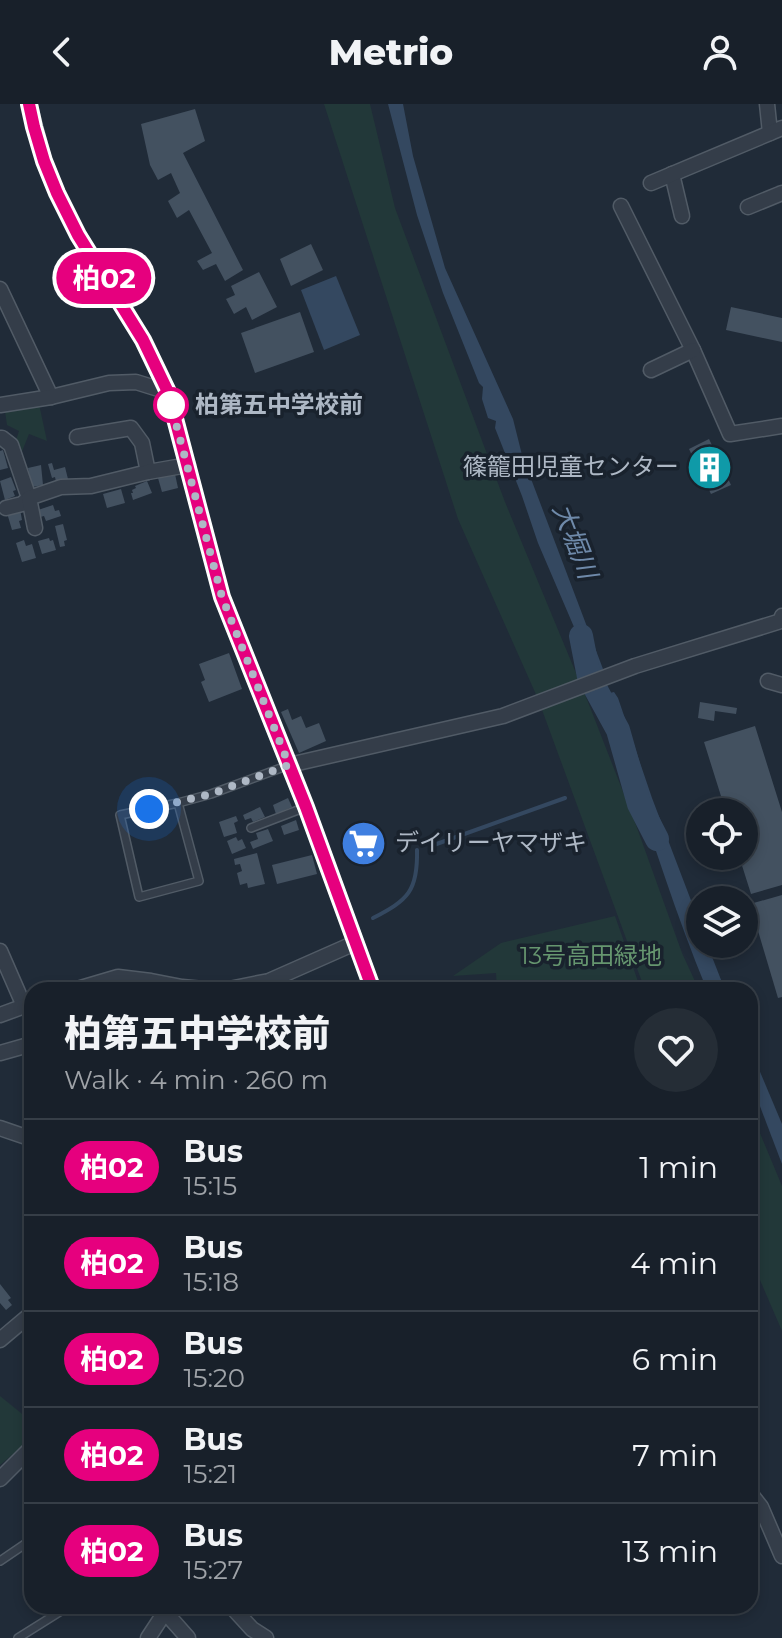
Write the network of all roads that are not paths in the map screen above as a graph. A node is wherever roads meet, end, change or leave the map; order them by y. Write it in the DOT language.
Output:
graph roads {
  1 [pos="29,104"];
  2 [pos="767,104"];
  3 [pos="776,130"];
  4 [pos="672,174"];
  5 [pos="651,183"];
  6 [pos="782,193"];
  7 [pos="621,206"];
  8 [pos="748,207"];
  9 [pos="682,216"];
  10 [pos="0,289"];
  11 [pos="693,350"];
  12 [pos="651,370"];
  13 [pos="168,392"];
  14 [pos="51,397"];
  15 [pos="0,405"];
  16 [pos="782,426"];
  17 [pos="77,437"];
  18 [pos="0,438"];
  19 [pos="188,465"];
  20 [pos="148,472"];
  21 [pos="29,498"];
  22 [pos="6,508"];
  23 [pos="35,528"];
  24 [pos="782,621"];
  25 [pos="289,765"];
  26 [pos="178,803"];
  27 [pos="306,807"];
  28 [pos="251,828"];
  29 [pos="355,943"];
  30 [pos="0,951"];
  31 [pos="101,982"];
  32 [pos="145,982"];
  33 [pos="279,982"];
  34 [pos="370,982"];
  35 [pos="24,996"];
  36 [pos="24,1006"];
  37 [pos="0,1015"];
  38 [pos="24,1046"];
  39 [pos="0,1053"];
  40 [pos="0,1128"];
  41 [pos="24,1136"];
  42 [pos="24,1320"];
  43 [pos="0,1340"];
  44 [pos="24,1455"];
  45 [pos="0,1479"];
  46 [pos="758,1503"];
  47 [pos="24,1545"];
  48 [pos="782,1556"];
  49 [pos="0,1561"];
  50 [pos="56,1614"];
  51 [pos="164,1614"];
  52 [pos="171,1614"];
  53 [pos="237,1614"];
  54 [pos="252,1633"];
  55 [pos="18,1638"];
  56 [pos="148,1638"];
  57 [pos="188,1638"];
  58 [pos="266,1638"];
  1 -- 13 [label="street"];
  2 -- 3 [label="street"];
  3 -- 4 [label="street"];
  4 -- 5 [label="street"];
  4 -- 9 [label="street"];
  6 -- 8 [label="street"];
  7 -- 11 [label="street"];
  10 -- 14 [label="street"];
  11 -- 12 [label="street"];
  11 -- 16 [label="street"];
  13 -- 14 [label="street"];
  13 -- 19 [label="street"];
  14 -- 15 [label="street"];
  17 -- 20 [label="street"];
  18 -- 21 [label="street"];
  19 -- 20 [label="street"];
  19 -- 25 [label="street"];
  20 -- 21 [label="street"];
  21 -- 22 [label="street"];
  21 -- 23 [label="street"];
  24 -- 25 [label="street"];
  25 -- 26 [label="lane"];
  25 -- 27 [label="street"];
  26 -- 26 [label="lane"];
  27 -- 28 [label="lane"];
  27 -- 29 [label="street"];
  29 -- 33 [label="street"];
  29 -- 34 [label="street"];
  30 -- 35 [label="street"];
  31 -- 32 [label="street"];
  36 -- 37 [label="street"];
  38 -- 39 [label="street"];
  40 -- 41 [label="street"];
  42 -- 43 [label="street"];
  44 -- 45 [label="street"];
  46 -- 48 [label="street"];
  47 -- 49 [label="lane"];
  50 -- 55 [label="lane"];
  51 -- 56 [label="street"];
  52 -- 57 [label="street"];
  53 -- 54 [label="street"];
  54 -- 58 [label="street"];
}
